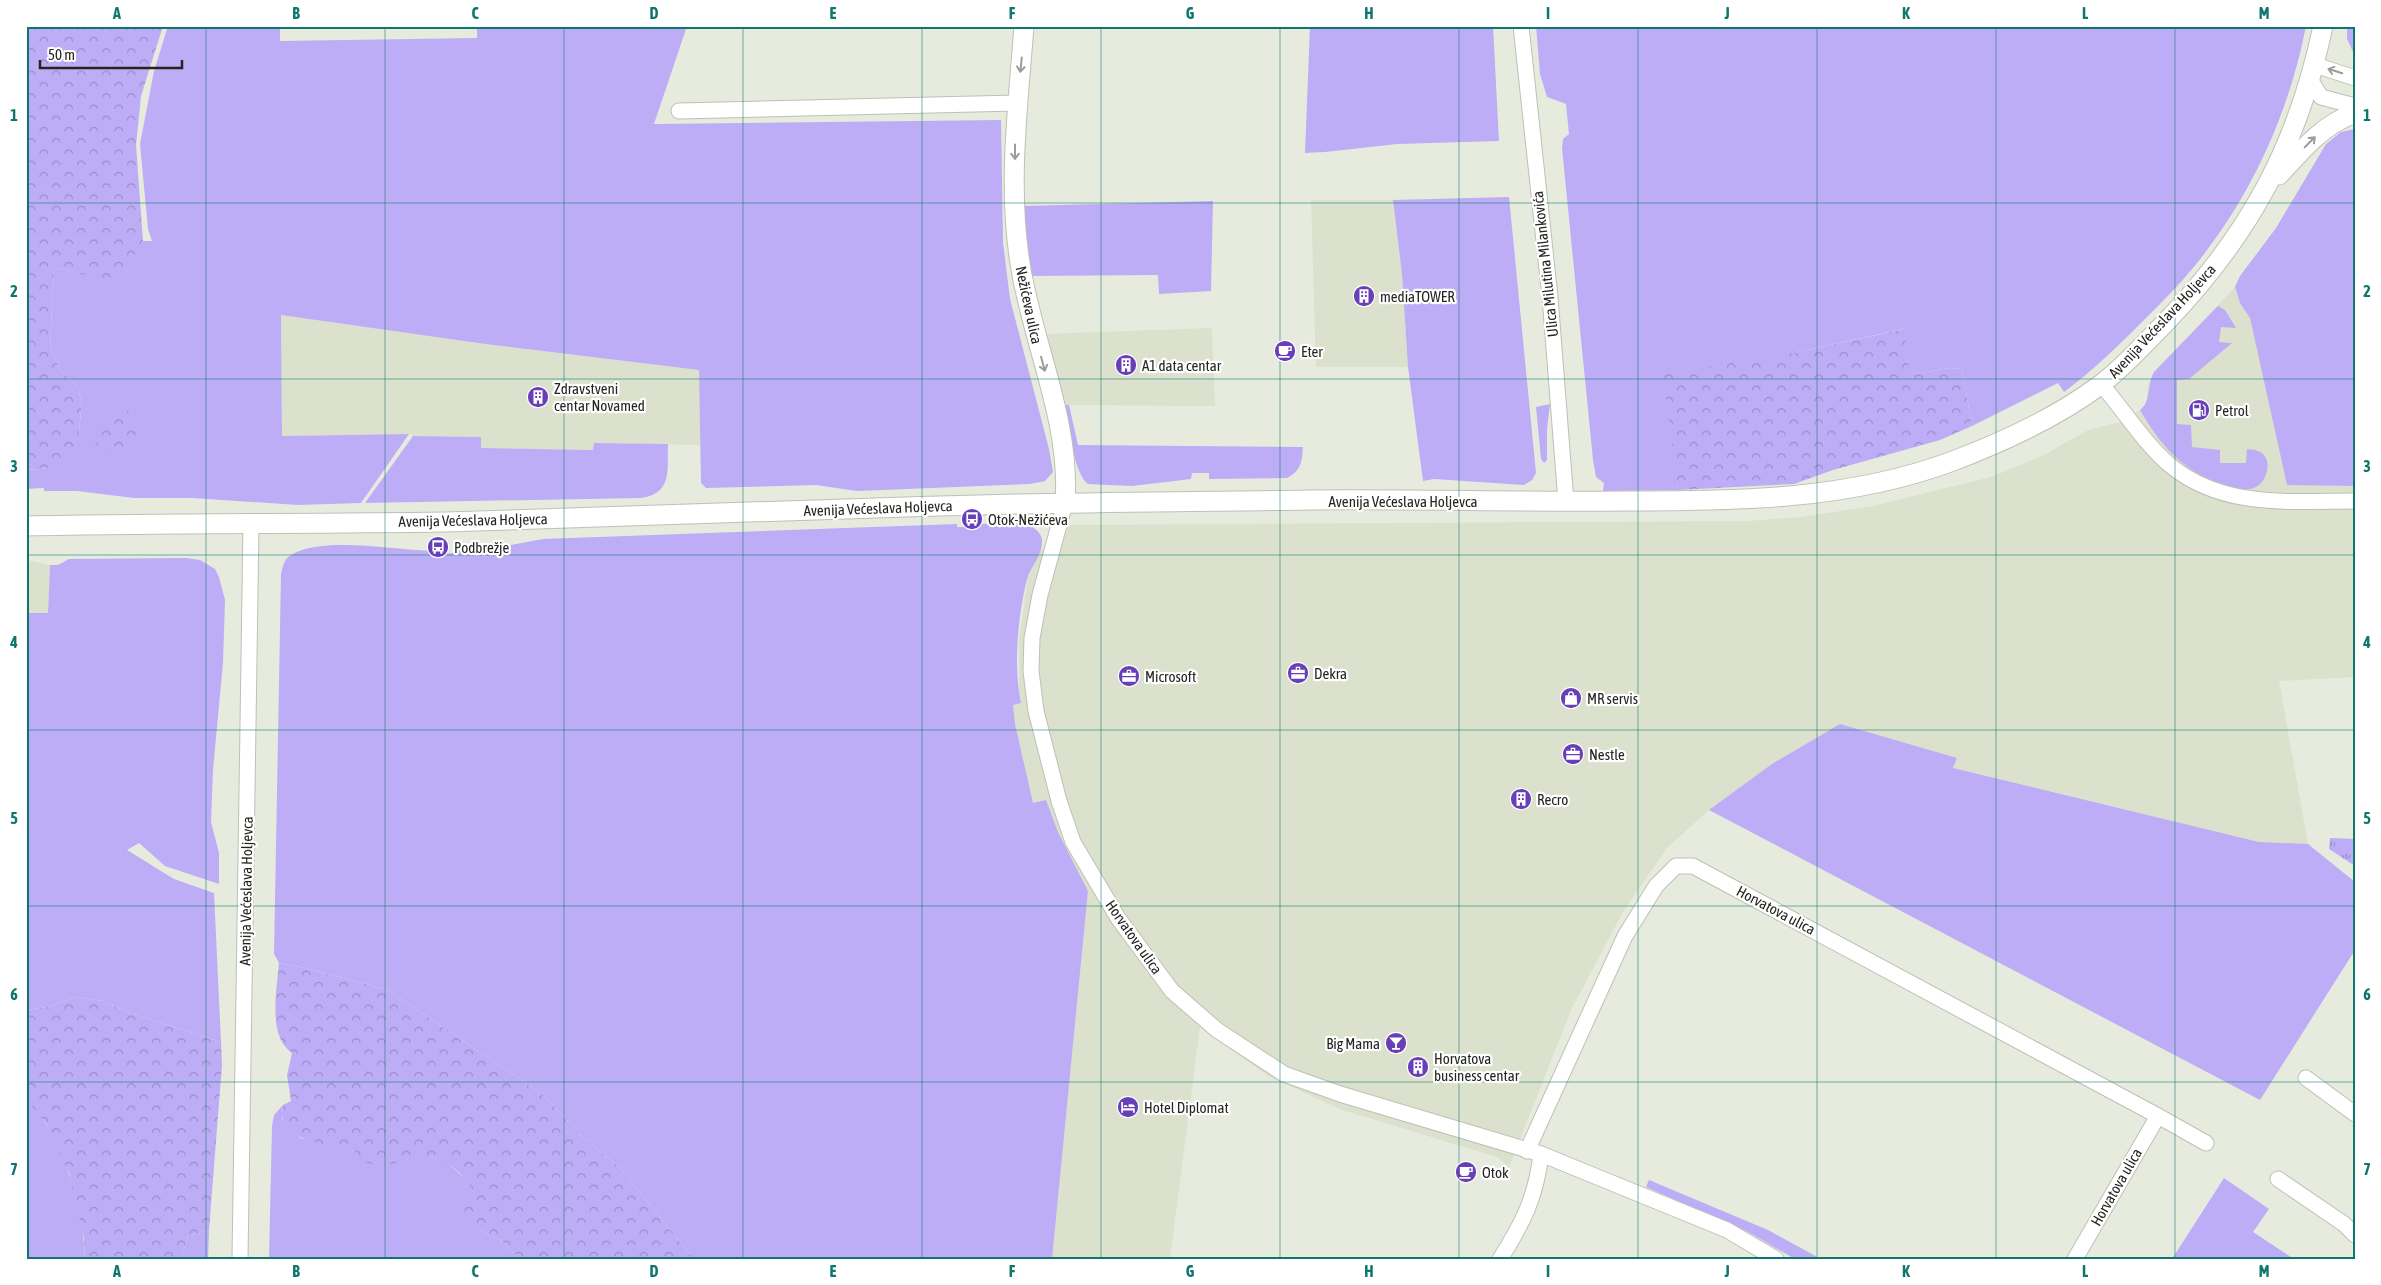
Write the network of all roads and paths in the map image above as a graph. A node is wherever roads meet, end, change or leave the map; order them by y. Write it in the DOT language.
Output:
graph roads {
  1 [pos="1024,26"];
  2 [pos="1521,26"];
  3 [pos="2324,26"];
  4 [pos="2313,72"];
  5 [pos="2355,78"];
  6 [pos="1017,103"];
  7 [pos="2355,106"];
  8 [pos="679,112"];
  9 [pos="2355,113"];
  10 [pos="2265,191"];
  11 [pos="2101,384"];
  12 [pos="2355,501"];
  13 [pos="1566,502"];
  14 [pos="1065,504"];
  15 [pos="251,524"];
  16 [pos="26,526"];
  17 [pos="2306,1078"];
  18 [pos="2355,1114"];
  19 [pos="2158,1116"];
  20 [pos="2206,1143"];
  21 [pos="1534,1152"];
  22 [pos="2278,1180"];
  23 [pos="2355,1235"];
  24 [pos="240,1259"];
  25 [pos="1500,1259"];
  26 [pos="1776,1259"];
  27 [pos="2074,1259"];
  1 -- 6 [label="street, Nežićeva ulica, one-way"];
  2 -- 13 [label="street, Ulica Milutina Milankovića"];
  3 -- 4 [label="street, Avenija Većeslava Holjevca"];
  5 -- 4 [label="street, one-way"];
  4 -- 7 [label="street"];
  4 -- 10 [label="street, Avenija Većeslava Holjevca"];
  6 -- 8 [label="street"];
  6 -- 14 [label="street, Nežićeva ulica, one-way"];
  10 -- 9 [label="street, one-way"];
  10 -- 11 [label="street, Avenija Većeslava Holjevca"];
  11 -- 12 [label="street"];
  11 -- 13 [label="street, Avenija Većeslava Holjevca"];
  13 -- 14 [label="street, Avenija Većeslava Holjevca"];
  14 -- 15 [label="street, Avenija Većeslava Holjevca"];
  14 -- 21 [label="street, Horvatova ulica"];
  15 -- 16 [label="street, Avenija Većeslava Holjevca"];
  15 -- 24 [label="street, Avenija Većeslava Holjevca"];
  17 -- 18 [label="street"];
  19 -- 20 [label="street, Horvatova ulica"];
  19 -- 21 [label="street, Horvatova ulica"];
  19 -- 27 [label="street, Horvatova ulica"];
  21 -- 25 [label="street, Horvatova ulica"];
  21 -- 26 [label="street, Horvatova ulica"];
  22 -- 23 [label="street"];
}
